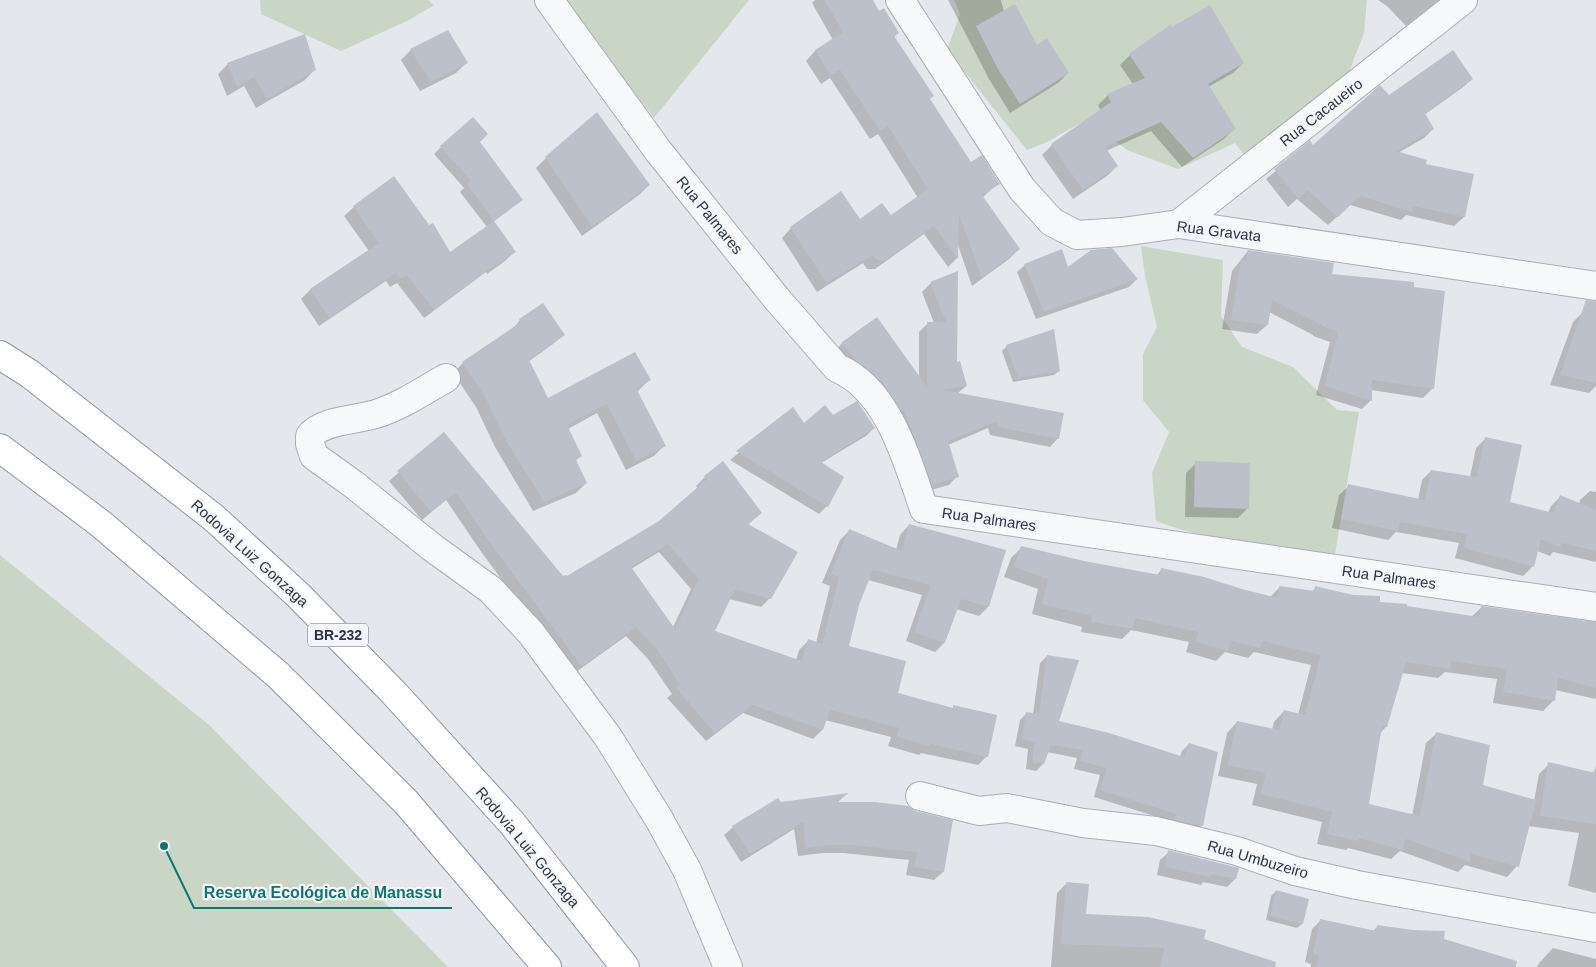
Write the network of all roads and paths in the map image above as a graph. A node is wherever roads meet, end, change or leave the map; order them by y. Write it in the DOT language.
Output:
graph roads {
  1 [pos="549,0"];
  2 [pos="900,0"];
  3 [pos="1463,0"];
  4 [pos="1179,224"];
  5 [pos="1596,286"];
  6 [pos="0,355"];
  7 [pos="446,378"];
  8 [pos="0,448"];
  9 [pos="1596,607"];
  10 [pos="920,796"];
  11 [pos="1596,928"];
  12 [pos="548,967"];
  13 [pos="625,967"];
  14 [pos="728,967"];
  1 -- 9 [label="street, Rua Palmares"];
  2 -- 4 [label="street, Rua Gravata"];
  3 -- 4 [label="street, Rua Cacaueiro"];
  4 -- 5 [label="street, Rua Gravata"];
  6 -- 13 [label="highway, Rodovia Luiz Gonzaga / BR-232"];
  7 -- 14 [label="street"];
  8 -- 12 [label="highway"];
  10 -- 11 [label="street, Rua Umbuzeiro"];
}
